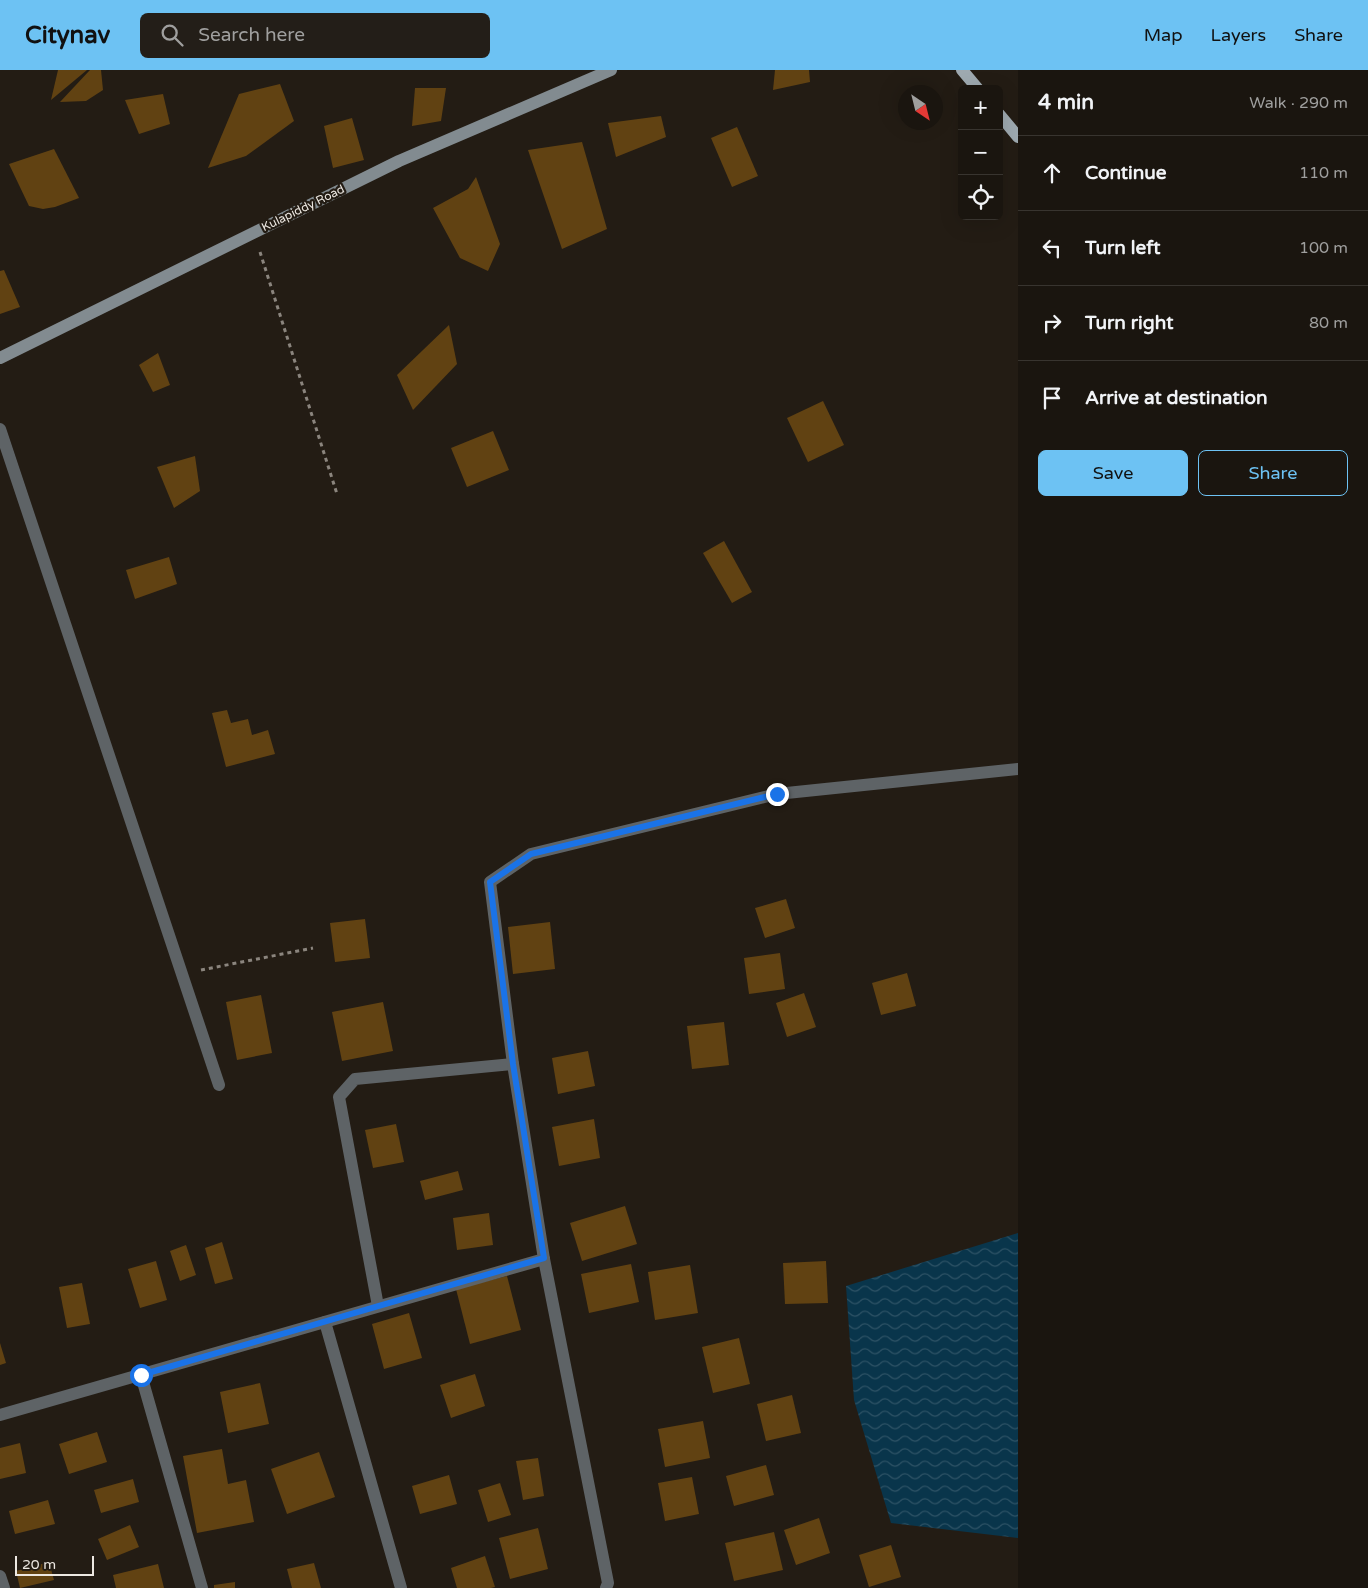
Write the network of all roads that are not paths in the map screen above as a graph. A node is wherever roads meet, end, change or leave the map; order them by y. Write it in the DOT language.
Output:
graph roads {
  1 [pos="612,70"];
  2 [pos="962,70"];
  3 [pos="975,85"];
  4 [pos="1003,119"];
  5 [pos="1018,137"];
  6 [pos="0,358"];
  7 [pos="0,429"];
  8 [pos="1018,769"];
  9 [pos="513,1064"];
  10 [pos="219,1085"];
  11 [pos="544,1258"];
  12 [pos="378,1306"];
  13 [pos="325,1322"];
  14 [pos="141,1375"];
  15 [pos="0,1416"];
  16 [pos="0,1576"];
  17 [pos="4,1588"];
  18 [pos="202,1588"];
  19 [pos="401,1588"];
  20 [pos="606,1588"];
  1 -- 6 [label="main road, Kulapiddy Road"];
  2 -- 3 [label="main road"];
  4 -- 5 [label="main road"];
  7 -- 10 [label="street"];
  8 -- 9 [label="street"];
  9 -- 11 [label="street"];
  9 -- 12 [label="street"];
  11 -- 12 [label="street"];
  11 -- 20 [label="street"];
  12 -- 13 [label="street"];
  13 -- 14 [label="street"];
  13 -- 19 [label="street"];
  14 -- 15 [label="street"];
  14 -- 18 [label="street"];
  16 -- 17 [label="street"];
}
